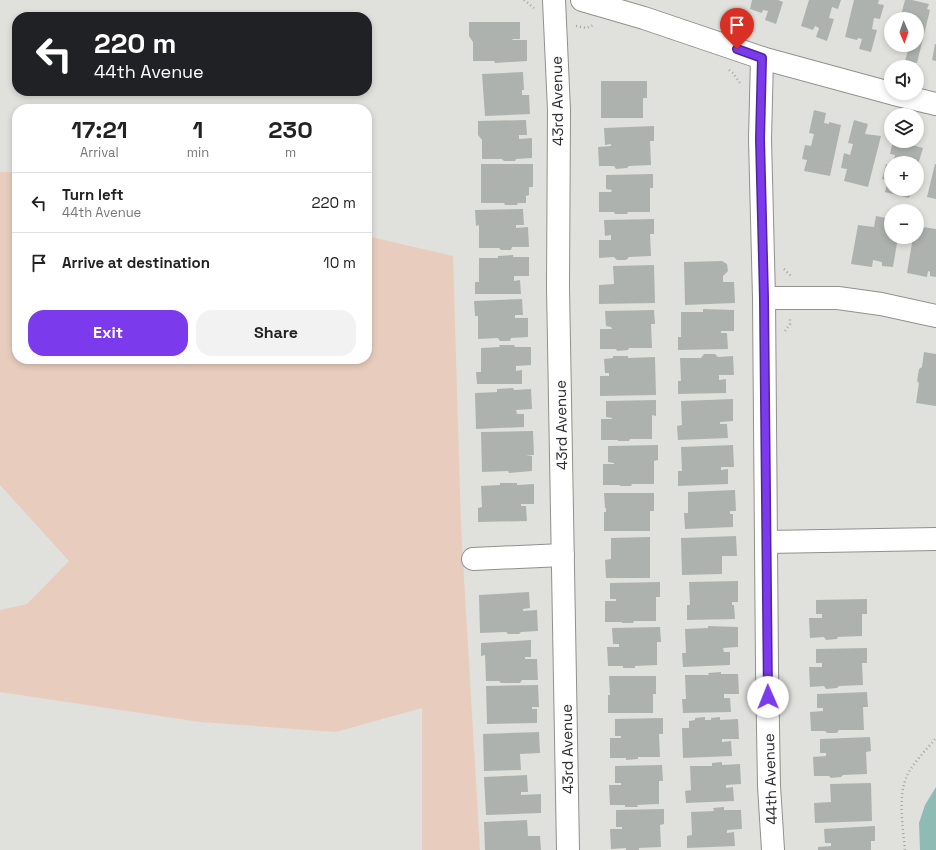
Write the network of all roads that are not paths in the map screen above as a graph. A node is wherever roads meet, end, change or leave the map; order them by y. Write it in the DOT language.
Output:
graph roads {
  1 [pos="554,0"];
  2 [pos="582,0"];
  3 [pos="762,58"];
  4 [pos="936,104"];
  5 [pos="764,298"];
  6 [pos="936,316"];
  7 [pos="936,540"];
  8 [pos="767,542"];
  9 [pos="563,555"];
  10 [pos="473,559"];
  11 [pos="568,850"];
  12 [pos="773,850"];
  1 -- 9 [label="street, 43rd Avenue"];
  2 -- 3 [label="street"];
  3 -- 4 [label="street"];
  3 -- 5 [label="street, 44th Avenue"];
  5 -- 6 [label="street"];
  5 -- 8 [label="street, 44th Avenue"];
  7 -- 8 [label="street"];
  8 -- 12 [label="street, 44th Avenue"];
  9 -- 10 [label="street"];
  9 -- 11 [label="street, 43rd Avenue"];
}
